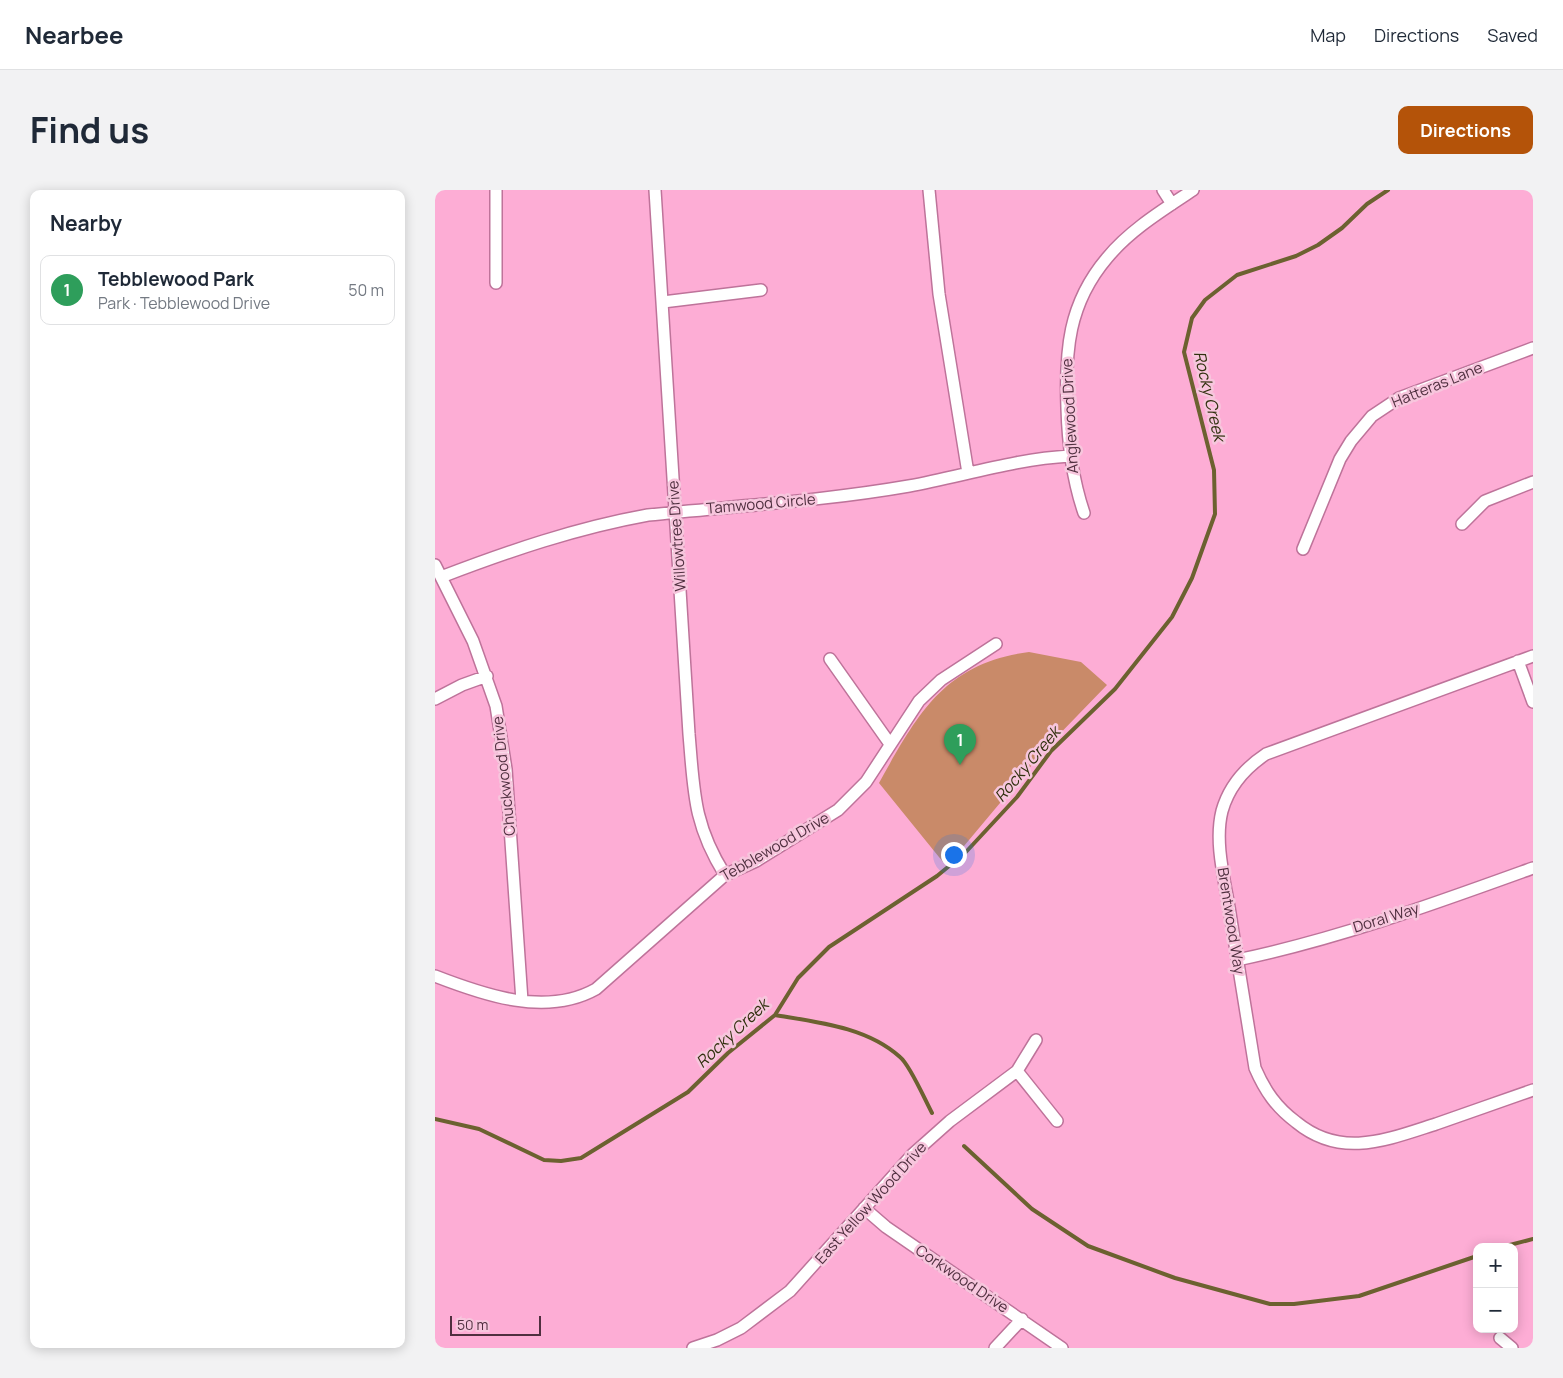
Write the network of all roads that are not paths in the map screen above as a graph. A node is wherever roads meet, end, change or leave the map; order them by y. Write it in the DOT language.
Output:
graph roads {
  1 [pos="496,190"];
  2 [pos="655,190"];
  3 [pos="929,190"];
  4 [pos="1163,190"];
  5 [pos="1193,190"];
  6 [pos="1172,204"];
  7 [pos="496,283"];
  8 [pos="761,290"];
  9 [pos="663,302"];
  10 [pos="1533,348"];
  11 [pos="1070,456"];
  12 [pos="969,473"];
  13 [pos="1533,482"];
  14 [pos="675,512"];
  15 [pos="1084,512"];
  16 [pos="1462,524"];
  17 [pos="1303,549"];
  18 [pos="435,565"];
  19 [pos="441,577"];
  20 [pos="996,644"];
  21 [pos="1533,656"];
  22 [pos="830,659"];
  23 [pos="1518,661"];
  24 [pos="487,676"];
  25 [pos="435,699"];
  26 [pos="1533,702"];
  27 [pos="890,744"];
  28 [pos="1533,868"];
  29 [pos="725,875"];
  30 [pos="1237,960"];
  31 [pos="435,976"];
  32 [pos="522,1001"];
  33 [pos="1036,1040"];
  34 [pos="1017,1072"];
  35 [pos="1533,1090"];
  36 [pos="1057,1121"];
  37 [pos="864,1208"];
  38 [pos="1022,1319"];
  39 [pos="1500,1338"];
  40 [pos="693,1348"];
  41 [pos="995,1348"];
  42 [pos="1062,1348"];
  43 [pos="1512,1348"];
  1 -- 7 [label="street"];
  2 -- 9 [label="street, Willowtree Drive"];
  3 -- 12 [label="street"];
  4 -- 6 [label="street"];
  5 -- 6 [label="street, Anglewood Drive"];
  6 -- 11 [label="street, Anglewood Drive"];
  8 -- 9 [label="street"];
  9 -- 14 [label="street, Willowtree Drive"];
  10 -- 17 [label="street, Hatteras Lane"];
  11 -- 12 [label="street, Tamwood Circle"];
  11 -- 15 [label="street, Anglewood Drive"];
  12 -- 14 [label="street, Tamwood Circle"];
  13 -- 16 [label="street"];
  14 -- 19 [label="street, Tamwood Circle"];
  14 -- 29 [label="street, Willowtree Drive"];
  18 -- 19 [label="street, Chuckwood Drive"];
  19 -- 24 [label="street, Chuckwood Drive"];
  20 -- 27 [label="street, Tebblewood Drive"];
  21 -- 23 [label="street, Brentwood Way"];
  22 -- 27 [label="street"];
  23 -- 26 [label="street"];
  23 -- 30 [label="street, Brentwood Way"];
  24 -- 25 [label="street"];
  24 -- 32 [label="street, Chuckwood Drive"];
  27 -- 29 [label="street, Tebblewood Drive"];
  28 -- 30 [label="street, Doral Way"];
  29 -- 32 [label="street, Tebblewood Drive"];
  30 -- 35 [label="street, Brentwood Way"];
  31 -- 32 [label="street, Tebblewood Drive"];
  33 -- 34 [label="street, East Yellow Wood Drive"];
  34 -- 36 [label="street"];
  34 -- 37 [label="street, East Yellow Wood Drive"];
  37 -- 38 [label="street, Corkwood Drive"];
  37 -- 40 [label="street, East Yellow Wood Drive"];
  38 -- 41 [label="street"];
  38 -- 42 [label="street, Corkwood Drive"];
  39 -- 43 [label="street"];
}
